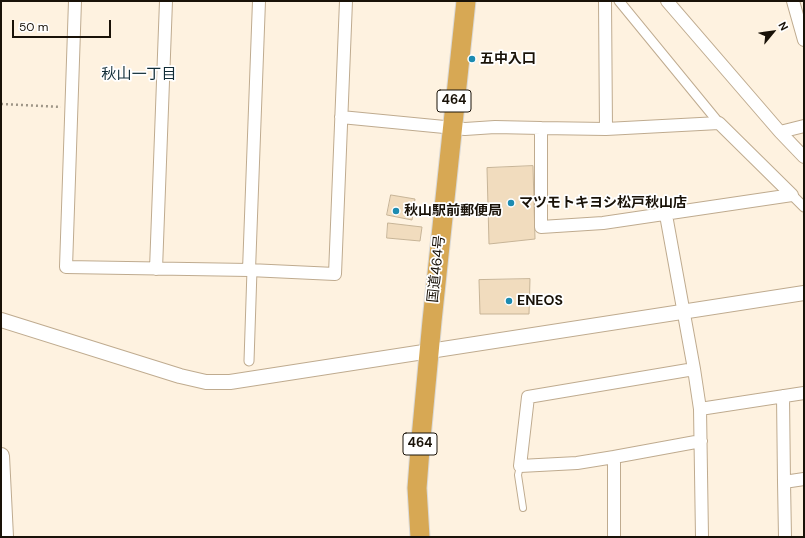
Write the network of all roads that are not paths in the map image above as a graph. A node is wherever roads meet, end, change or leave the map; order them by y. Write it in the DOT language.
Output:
graph roads {
  1 [pos="75,1"];
  2 [pos="166,1"];
  3 [pos="259,1"];
  4 [pos="346,1"];
  5 [pos="466,1"];
  6 [pos="605,1"];
  7 [pos="619,1"];
  8 [pos="667,1"];
  9 [pos="793,1"];
  10 [pos="804,40"];
  11 [pos="341,117"];
  12 [pos="719,122"];
  13 [pos="804,126"];
  14 [pos="452,127"];
  15 [pos="541,128"];
  16 [pos="606,128"];
  17 [pos="780,132"];
  18 [pos="804,156"];
  19 [pos="792,195"];
  20 [pos="804,207"];
  21 [pos="666,215"];
  22 [pos="156,269"];
  23 [pos="250,270"];
  24 [pos="804,293"];
  25 [pos="683,312"];
  26 [pos="1,320"];
  27 [pos="429,351"];
  28 [pos="249,361"];
  29 [pos="694,369"];
  30 [pos="804,393"];
  31 [pos="783,396"];
  32 [pos="700,409"];
  33 [pos="701,442"];
  34 [pos="1,456"];
  35 [pos="614,457"];
  36 [pos="520,466"];
  37 [pos="804,479"];
  38 [pos="784,482"];
  39 [pos="523,508"];
  40 [pos="5,537"];
  41 [pos="420,537"];
  42 [pos="614,537"];
  43 [pos="702,537"];
  44 [pos="785,537"];
  1 -- 22 [label="street"];
  2 -- 22 [label="street"];
  3 -- 23 [label="street"];
  4 -- 11 [label="street"];
  5 -- 14 [label="highway, 国道464号 / 464"];
  6 -- 16 [label="street"];
  7 -- 12 [label="street"];
  8 -- 17 [label="street"];
  9 -- 10 [label="street"];
  11 -- 14 [label="street"];
  11 -- 23 [label="street"];
  12 -- 16 [label="street"];
  12 -- 19 [label="street"];
  13 -- 17 [label="street"];
  14 -- 15 [label="street"];
  14 -- 27 [label="highway, 国道464号 / 464"];
  15 -- 16 [label="street"];
  15 -- 21 [label="street"];
  17 -- 18 [label="street"];
  19 -- 20 [label="street"];
  19 -- 21 [label="street"];
  21 -- 25 [label="street"];
  22 -- 23 [label="street"];
  23 -- 28 [label="street"];
  24 -- 25 [label="street"];
  25 -- 27 [label="street"];
  25 -- 29 [label="street"];
  26 -- 27 [label="street"];
  27 -- 41 [label="highway, 国道464号 / 464"];
  29 -- 32 [label="street"];
  29 -- 36 [label="street"];
  30 -- 31 [label="street"];
  31 -- 32 [label="street"];
  31 -- 38 [label="street"];
  32 -- 33 [label="street"];
  33 -- 35 [label="street"];
  33 -- 43 [label="street"];
  34 -- 40 [label="main road"];
  35 -- 36 [label="street"];
  35 -- 42 [label="street"];
  36 -- 39 [label="lane"];
  37 -- 38 [label="street"];
  38 -- 44 [label="street"];
}
